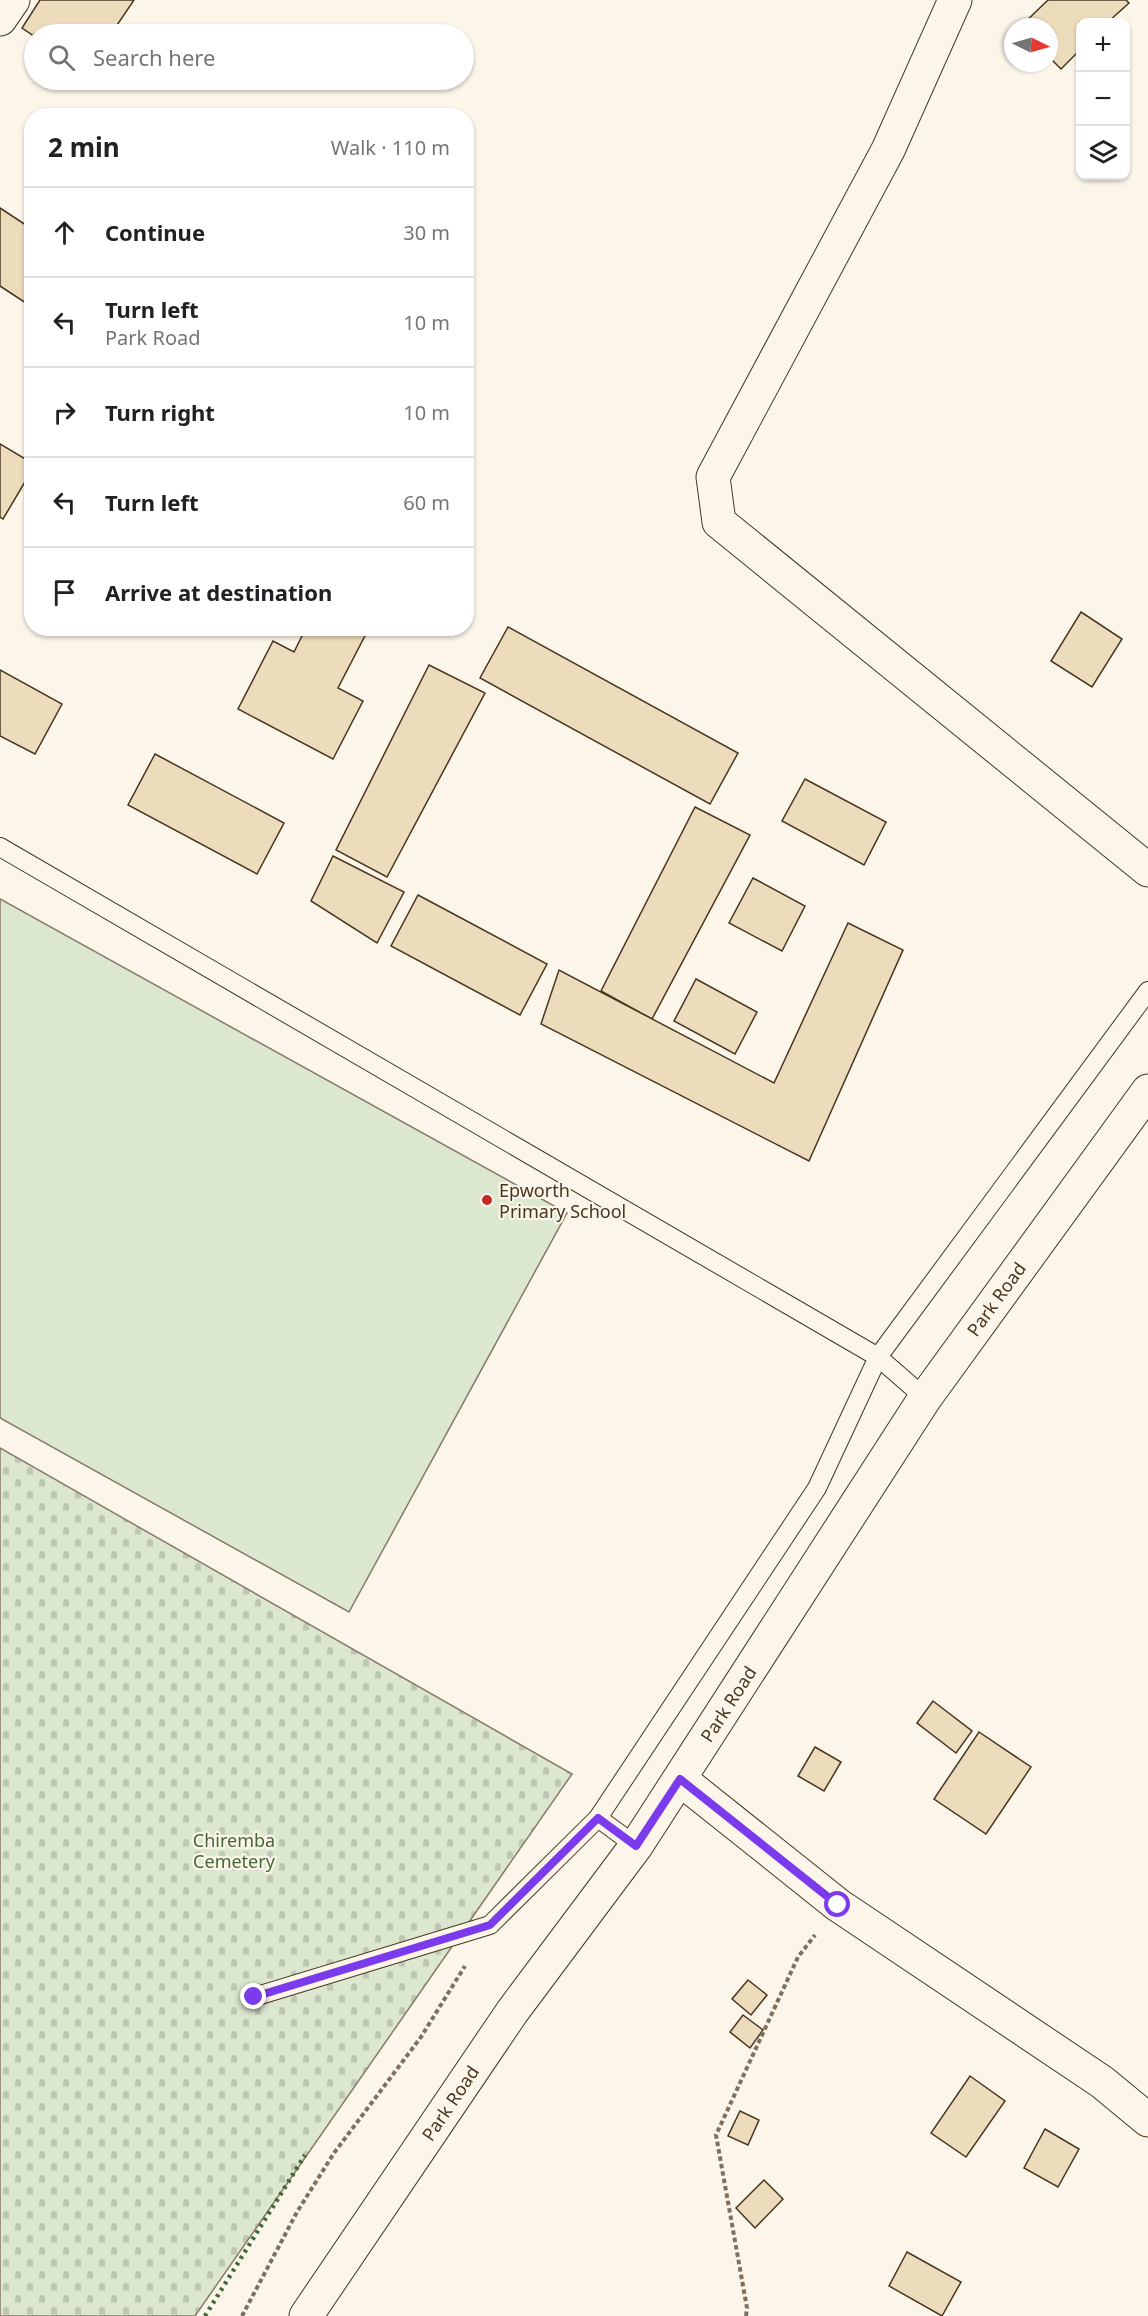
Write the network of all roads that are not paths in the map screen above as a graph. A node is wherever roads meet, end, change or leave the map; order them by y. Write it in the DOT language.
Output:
graph roads {
  1 [pos="13,0"];
  2 [pos="955,0"];
  3 [pos="0,19"];
  4 [pos="0,847"];
  5 [pos="1148,870"];
  6 [pos="1148,991"];
  7 [pos="1148,1091"];
  8 [pos="878,1358"];
  9 [pos="925,1398"];
  10 [pos="680,1779"];
  11 [pos="598,1818"];
  12 [pos="636,1846"];
  13 [pos="254,1997"];
  14 [pos="1148,2120"];
  15 [pos="306,2316"];
  1 -- 3 [label="street"];
  2 -- 5 [label="street"];
  4 -- 8 [label="lane"];
  6 -- 8 [label="lane"];
  7 -- 9 [label="street, Park Road"];
  8 -- 9 [label="lane"];
  8 -- 11 [label="lane"];
  9 -- 10 [label="street, Park Road"];
  10 -- 12 [label="street, Park Road"];
  10 -- 14 [label="street"];
  11 -- 12 [label="lane"];
  11 -- 13 [label="lane"];
  12 -- 15 [label="street, Park Road"];
}
